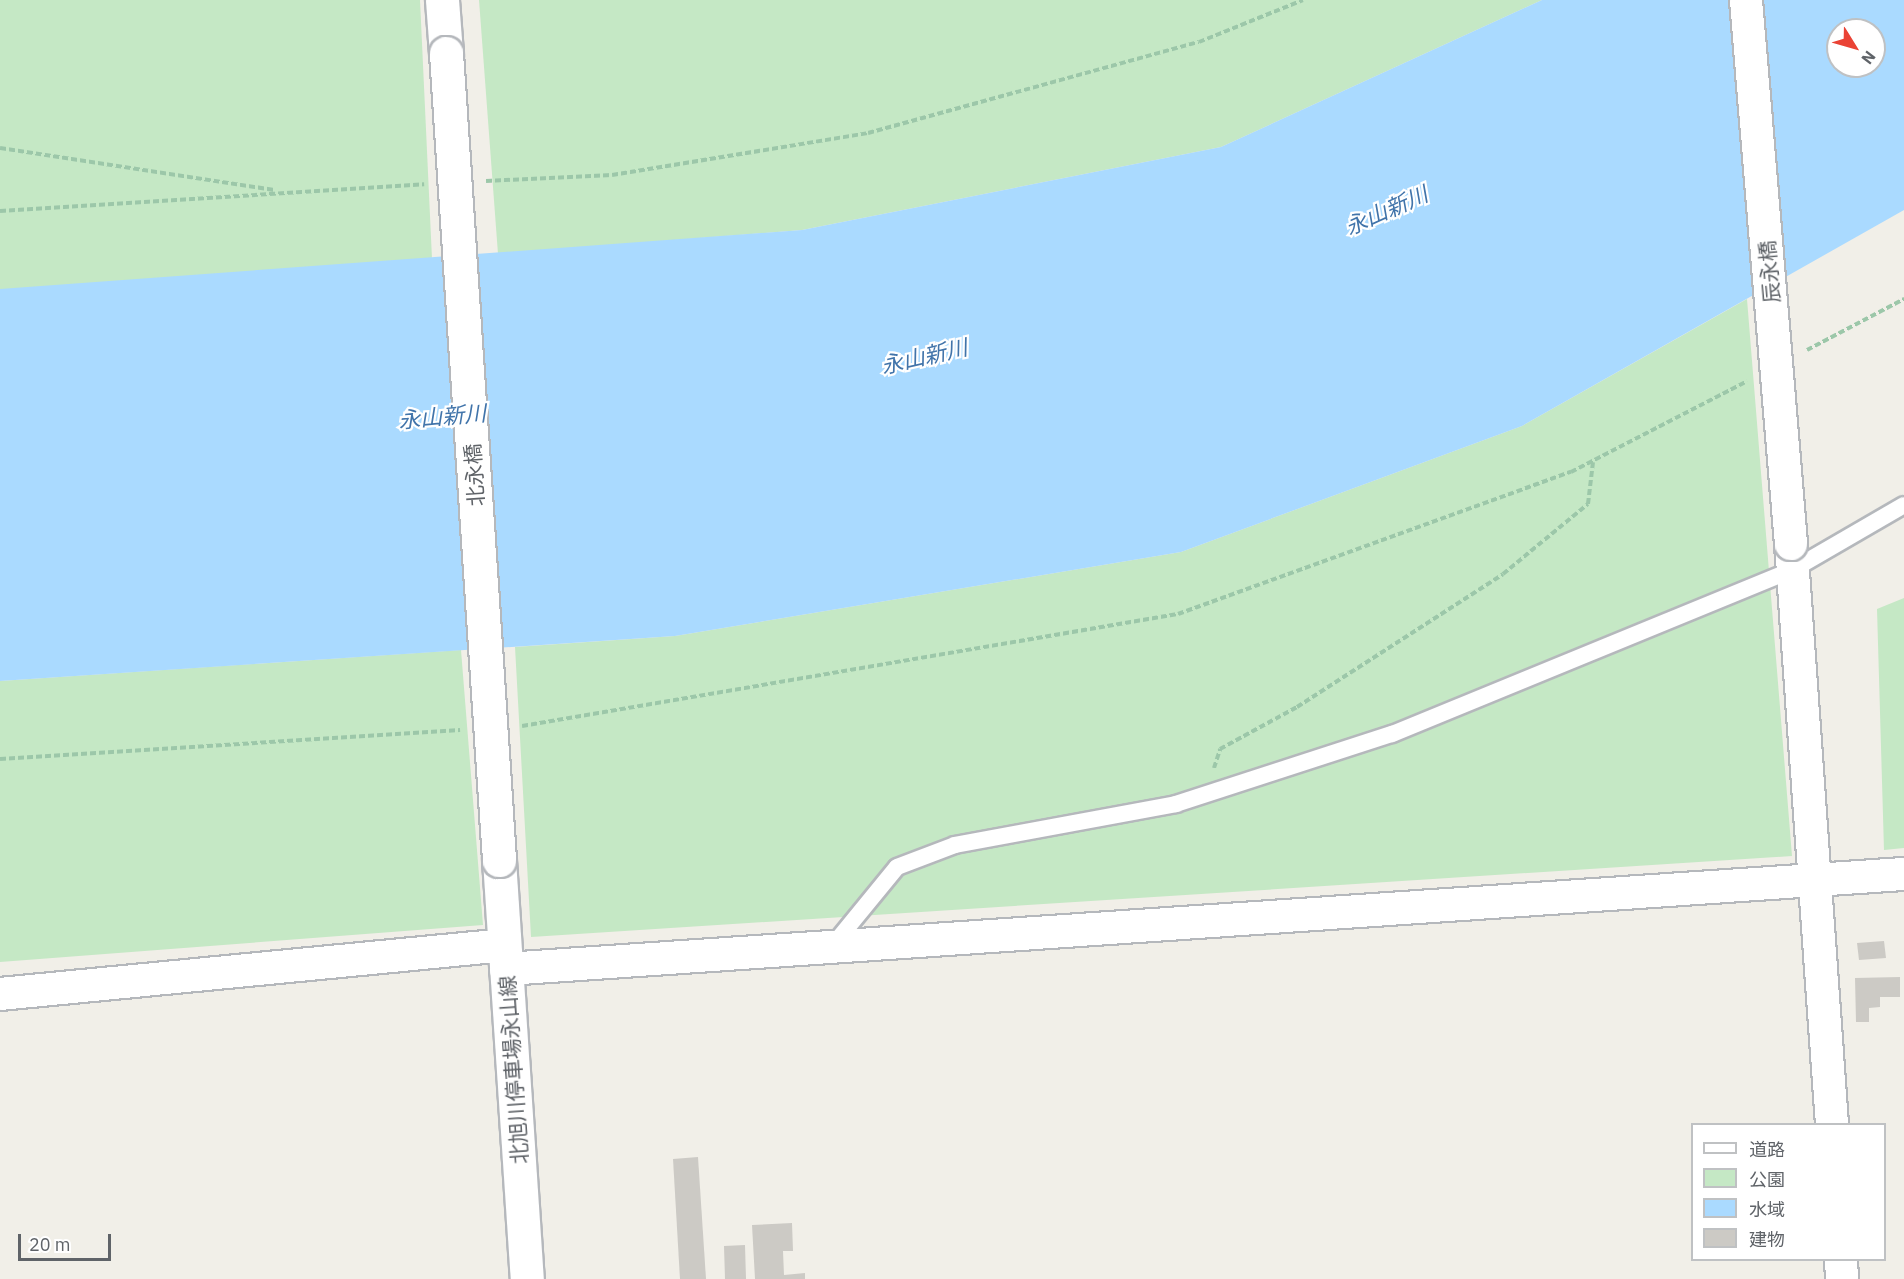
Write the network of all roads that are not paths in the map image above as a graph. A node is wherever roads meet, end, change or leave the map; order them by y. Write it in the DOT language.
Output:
graph roads {
  1 [pos="442,0"];
  2 [pos="1746,0"];
  3 [pos="1904,505"];
  4 [pos="1792,557"];
  5 [pos="499,860"];
  6 [pos="1904,874"];
  7 [pos="1815,883"];
  8 [pos="834,944"];
  9 [pos="506,957"];
  10 [pos="0,994"];
  11 [pos="1832,1123"];
  12 [pos="1841,1261"];
  13 [pos="527,1279"];
  14 [pos="1842,1279"];
  1 -- 5 [label="main road, 北永橋, bridge"];
  2 -- 4 [label="street, 辰永橋, bridge"];
  3 -- 4 [label="lane"];
  4 -- 7 [label="street, 辰永橋"];
  4 -- 8 [label="lane"];
  5 -- 9 [label="main road, 北旭川停車場永山線"];
  6 -- 7 [label="street"];
  7 -- 8 [label="street"];
  7 -- 11 [label="street, 辰永橋"];
  8 -- 9 [label="street"];
  9 -- 10 [label="street"];
  9 -- 13 [label="main road, 北旭川停車場永山線"];
  12 -- 14 [label="street"];
}
